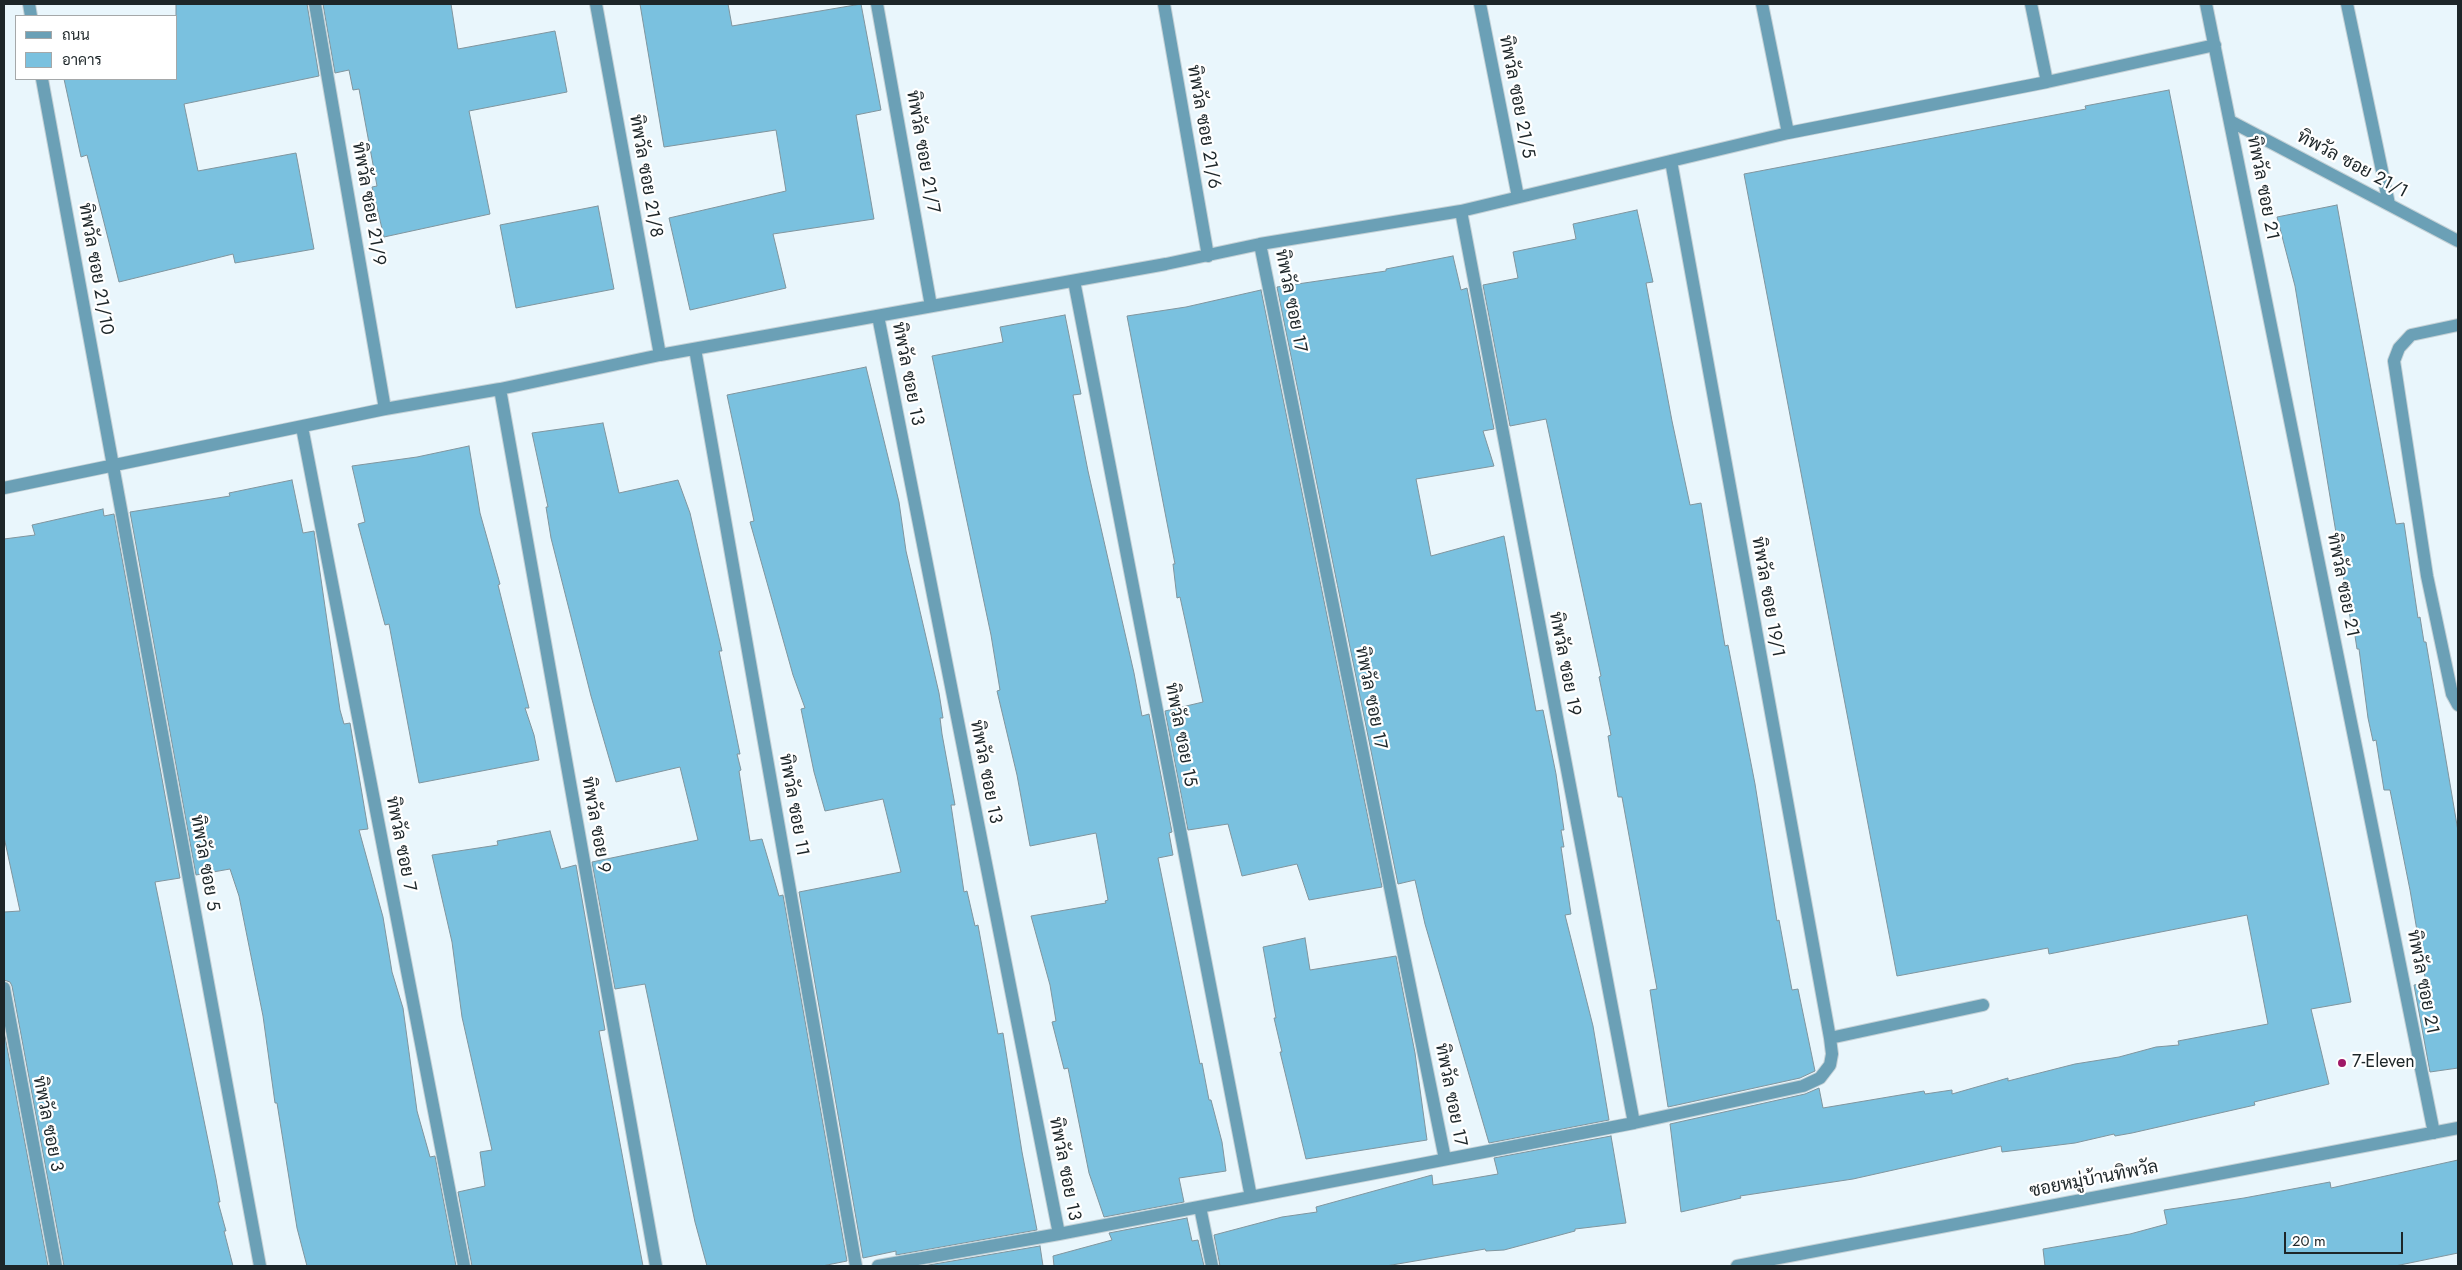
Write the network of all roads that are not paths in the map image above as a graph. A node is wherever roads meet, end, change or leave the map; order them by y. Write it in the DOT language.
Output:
graph roads {
  1 [pos="316,4"];
  2 [pos="596,4"];
  3 [pos="877,4"];
  4 [pos="1164,4"];
  5 [pos="1480,4"];
  6 [pos="1762,4"];
  7 [pos="2031,4"];
  8 [pos="2206,4"];
  9 [pos="2347,4"];
  10 [pos="2214,45"];
  11 [pos="42,80"];
  12 [pos="2047,82"];
  13 [pos="2230,120"];
  14 [pos="1788,133"];
  15 [pos="1671,161"];
  16 [pos="1518,197"];
  17 [pos="2389,204"];
  18 [pos="1460,211"];
  19 [pos="2458,242"];
  20 [pos="1260,244"];
  21 [pos="1208,256"];
  22 [pos="1074,281"];
  23 [pos="931,306"];
  24 [pos="878,316"];
  25 [pos="2458,325"];
  26 [pos="695,350"];
  27 [pos="660,355"];
  28 [pos="500,389"];
  29 [pos="385,409"];
  30 [pos="302,428"];
  31 [pos="113,465"];
  32 [pos="4,488"];
  33 [pos="2458,705"];
  34 [pos="4,988"];
  35 [pos="1983,1005"];
  36 [pos="1830,1038"];
  37 [pos="1634,1123"];
  38 [pos="2458,1128"];
  39 [pos="2434,1133"];
  40 [pos="1445,1159"];
  41 [pos="1251,1197"];
  42 [pos="1200,1207"];
  43 [pos="1058,1234"];
  44 [pos="56,1266"];
  45 [pos="260,1266"];
  46 [pos="464,1266"];
  47 [pos="656,1266"];
  48 [pos="856,1266"];
  49 [pos="878,1266"];
  50 [pos="1212,1266"];
  51 [pos="1737,1266"];
  1 -- 29 [label="street, ทิพวัล ซอย 21/9"];
  2 -- 27 [label="street, ทิพวัล ซอย 21/8"];
  3 -- 23 [label="street, ทิพวัล ซอย 21/7"];
  4 -- 21 [label="street, ทิพวัล ซอย 21/6"];
  5 -- 16 [label="street, ทิพวัล ซอย 21/5"];
  6 -- 14 [label="street"];
  7 -- 12 [label="street"];
  8 -- 10 [label="street, ทิพวัล ซอย 21"];
  9 -- 17 [label="street"];
  10 -- 12 [label="street"];
  10 -- 13 [label="street, ทิพวัล ซอย 21"];
  11 -- 31 [label="street, ทิพวัล ซอย 21/10"];
  12 -- 14 [label="street"];
  13 -- 17 [label="street, ทิพวัล ซอย 21/1"];
  13 -- 39 [label="street, ทิพวัล ซอย 21"];
  14 -- 15 [label="street"];
  15 -- 16 [label="street"];
  15 -- 36 [label="street, ทิพวัล ซอย 19/1"];
  16 -- 18 [label="street"];
  17 -- 19 [label="street, ทิพวัล ซอย 21/1"];
  18 -- 20 [label="street"];
  18 -- 37 [label="street, ทิพวัล ซอย 19"];
  20 -- 21 [label="street"];
  20 -- 40 [label="street, ทิพวัล ซอย 17"];
  21 -- 22 [label="street"];
  22 -- 23 [label="street"];
  22 -- 41 [label="street, ทิพวัล ซอย 15"];
  23 -- 24 [label="street"];
  24 -- 26 [label="street"];
  24 -- 43 [label="street, ทิพวัล ซอย 13"];
  25 -- 33 [label="street"];
  26 -- 27 [label="street"];
  26 -- 48 [label="street, ทิพวัล ซอย 11"];
  27 -- 28 [label="street"];
  28 -- 29 [label="street"];
  28 -- 47 [label="street, ทิพวัล ซอย 9"];
  29 -- 30 [label="street"];
  30 -- 31 [label="street"];
  30 -- 46 [label="street, ทิพวัล ซอย 7"];
  31 -- 32 [label="street"];
  31 -- 45 [label="street, ทิพวัล ซอย 5"];
  34 -- 44 [label="street, ทิพวัล ซอย 3"];
  35 -- 36 [label="street"];
  36 -- 37 [label="street, ทิพวัล ซอย 19/1"];
  37 -- 40 [label="street, ทิพวัล ซอย 19/1"];
  38 -- 39 [label="street, ซอยหมู่บ้านทิพวัล"];
  39 -- 51 [label="street, ซอยหมู่บ้านทิพวัล"];
  40 -- 41 [label="street, ทิพวัล ซอย 19/1"];
  41 -- 42 [label="street, ทิพวัล ซอย 19/1"];
  42 -- 43 [label="street, ทิพวัล ซอย 19/1"];
  42 -- 50 [label="street"];
  43 -- 49 [label="street, ทิพวัล ซอย 19/1"];
}
